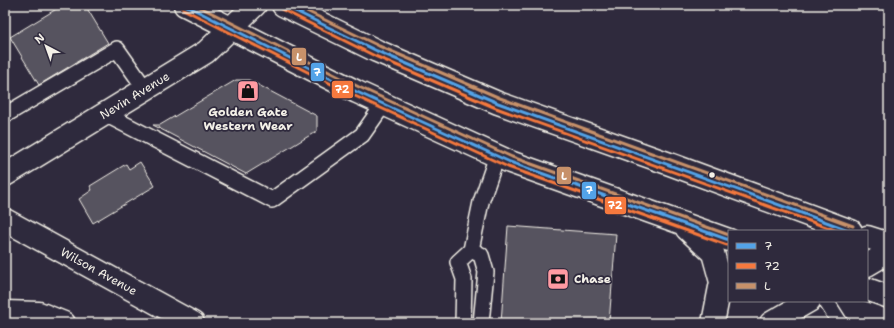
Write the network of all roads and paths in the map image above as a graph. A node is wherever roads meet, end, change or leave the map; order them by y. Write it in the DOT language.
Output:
graph roads {
  1 [pos="185,5"];
  2 [pos="255,5"];
  3 [pos="283,5"];
  4 [pos="230,29"];
  5 [pos="146,90"];
  6 [pos="383,105"];
  7 [pos="105,114"];
  8 [pos="5,115"];
  9 [pos="497,156"];
  10 [pos="5,175"];
  11 [pos="5,220"];
  12 [pos="680,222"];
  13 [pos="847,230"];
  14 [pos="868,237"];
  15 [pos="728,240"];
  16 [pos="889,244"];
  17 [pos="471,250"];
  18 [pos="889,252"];
  19 [pos="868,265"];
  20 [pos="868,289"];
  21 [pos="889,297"];
  22 [pos="807,302"];
  23 [pos="827,302"];
  24 [pos="5,312"];
  25 [pos="64,323"];
  26 [pos="193,323"];
  27 [pos="463,323"];
  28 [pos="481,323"];
  29 [pos="713,323"];
  30 [pos="771,323"];
  31 [pos="840,323"];
  1 -- 4 [label="main road"];
  2 -- 4 [label="main road, Nevin Avenue"];
  3 -- 13 [label="main road"];
  4 -- 5 [label="main road, Nevin Avenue"];
  4 -- 6 [label="main road"];
  5 -- 7 [label="main road, Nevin Avenue"];
  5 -- 8 [label="lane"];
  6 -- 7 [label="lane"];
  6 -- 9 [label="main road"];
  7 -- 10 [label="main road, Nevin Avenue"];
  9 -- 12 [label="main road"];
  9 -- 17 [label="lane"];
  11 -- 26 [label="main road, Wilson Avenue"];
  12 -- 15 [label="main road"];
  12 -- 29 [label="main road"];
  14 -- 16 [label="main road"];
  17 -- 27 [label="lane"];
  17 -- 28 [label="lane"];
  18 -- 19 [label="main road"];
  20 -- 21 [label="main road"];
  22 -- 30 [label="main road"];
  23 -- 31 [label="lane"];
  24 -- 25 [label="main road"];
}
